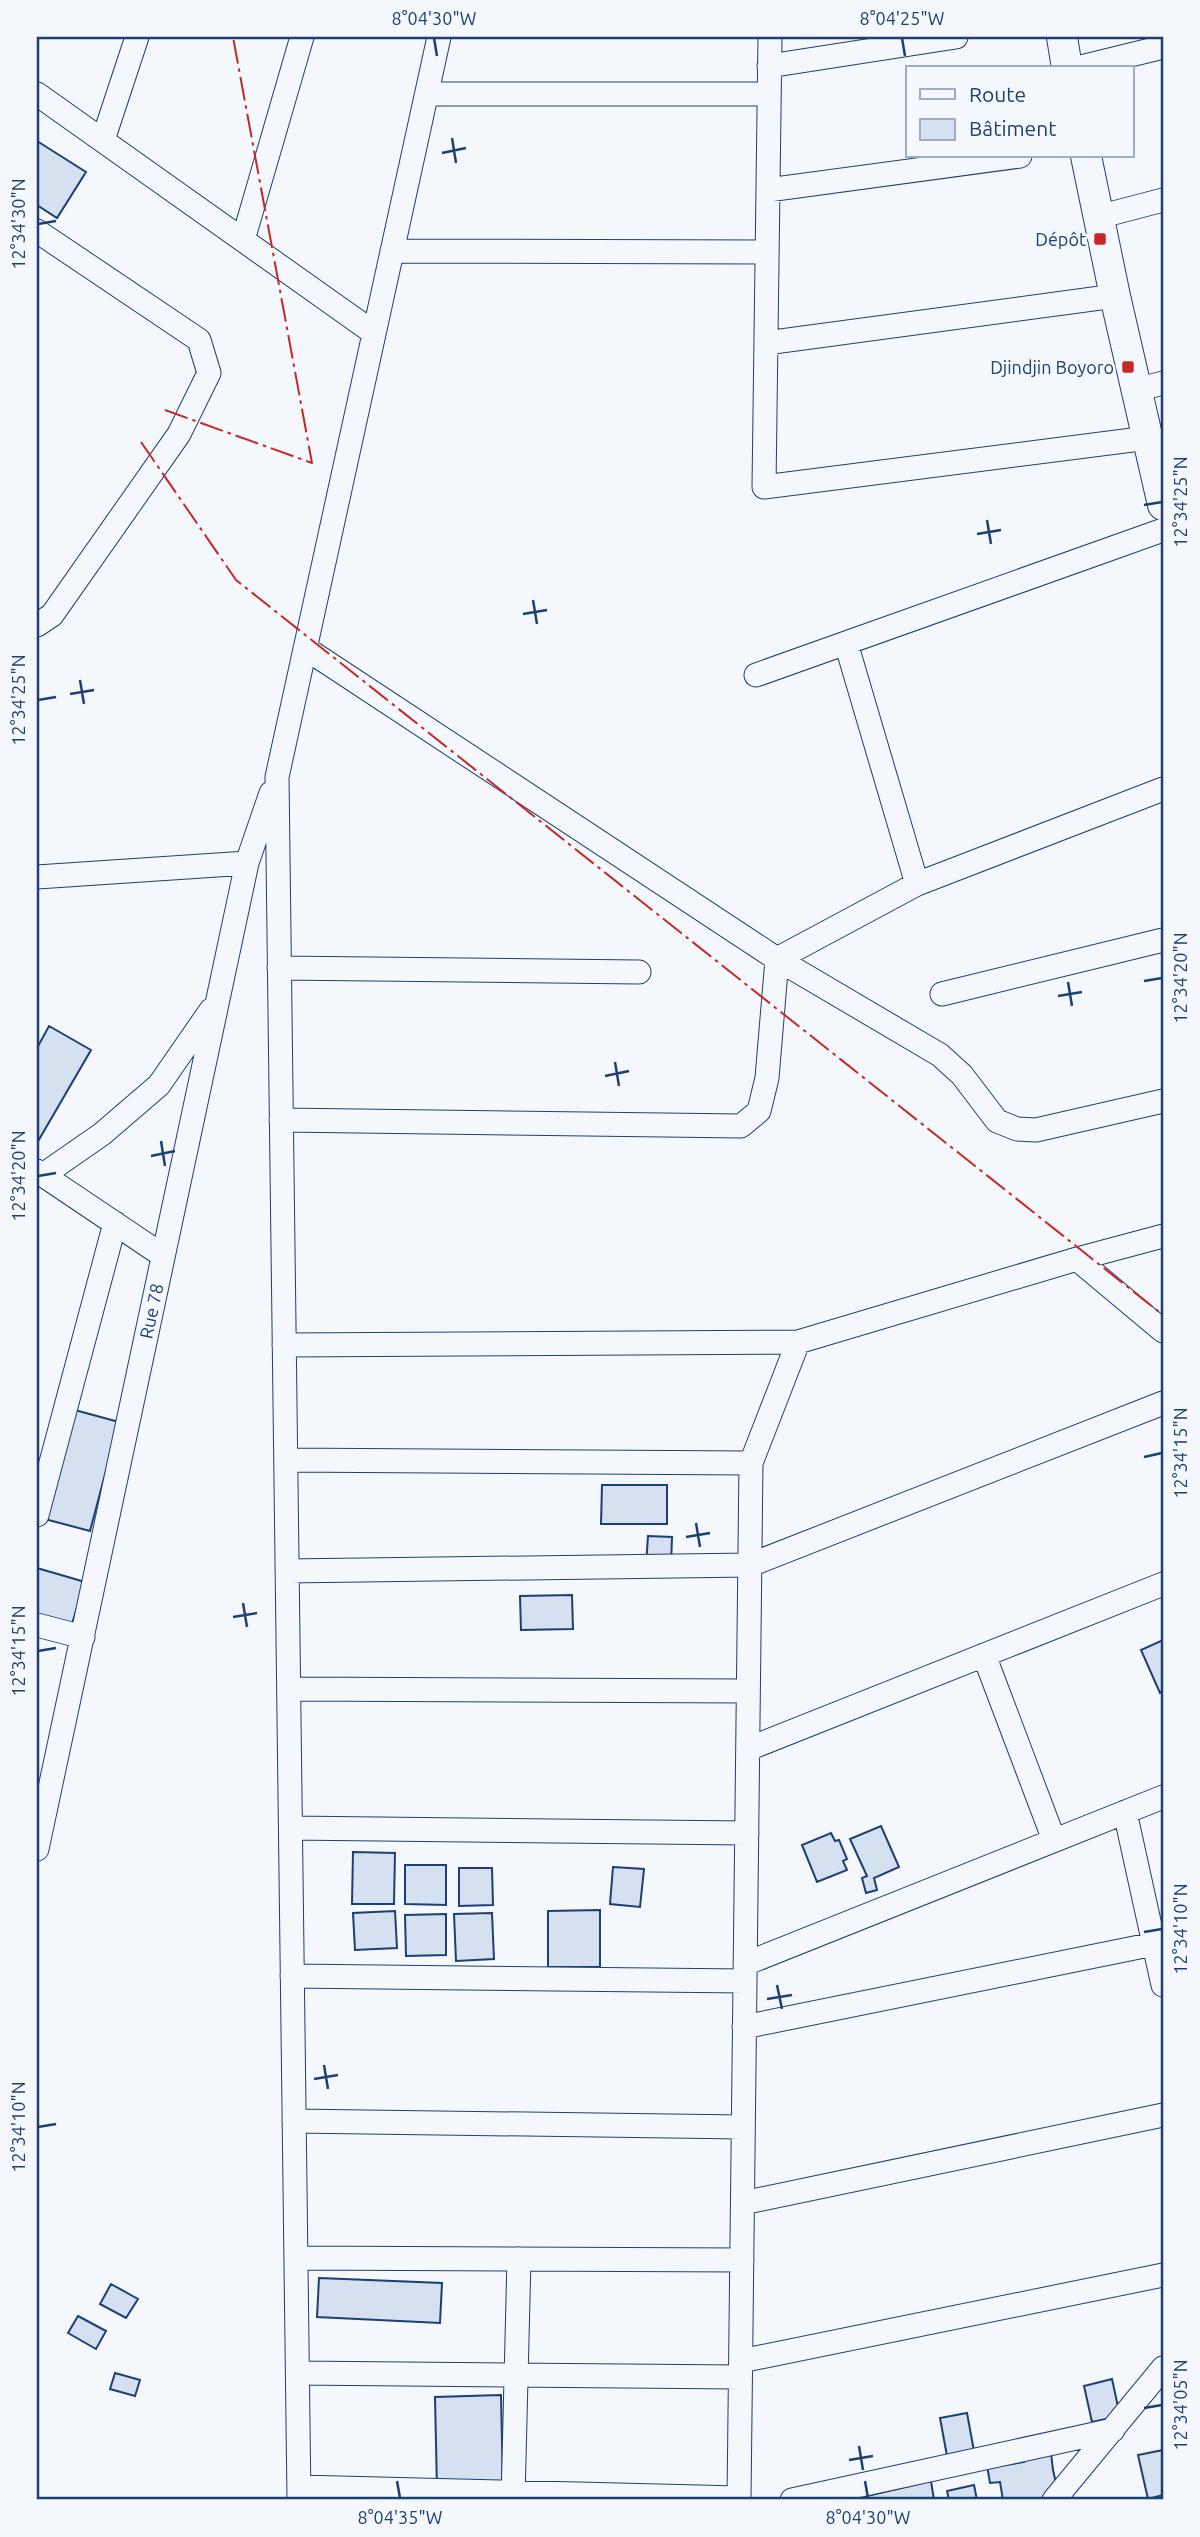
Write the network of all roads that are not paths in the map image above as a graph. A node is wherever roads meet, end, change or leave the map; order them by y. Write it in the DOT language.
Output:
graph roads {
  1 [pos="137,37"];
  2 [pos="302,37"];
  3 [pos="439,37"];
  4 [pos="770,37"];
  5 [pos="956,37"];
  6 [pos="1062,37"];
  7 [pos="1163,47"];
  8 [pos="769,66"];
  9 [pos="1067,66"];
  10 [pos="1085,66"];
  11 [pos="37,93"];
  12 [pos="427,94"];
  13 [pos="769,94"];
  14 [pos="103,140"];
  15 [pos="1005,158"];
  16 [pos="1086,158"];
  17 [pos="768,190"];
  18 [pos="1163,200"];
  19 [pos="1098,217"];
  20 [pos="37,232"];
  21 [pos="243,240"];
  22 [pos="392,251"];
  23 [pos="767,252"];
  24 [pos="1115,296"];
  25 [pos="374,333"];
  26 [pos="766,343"];
  27 [pos="1150,387"];
  28 [pos="1148,438"];
  29 [pos="1163,505"];
  30 [pos="1163,530"];
  31 [pos="37,625"];
  32 [pos="846,643"];
  33 [pos="305,648"];
  34 [pos="756,675"];
  35 [pos="277,777"];
  36 [pos="1163,789"];
  37 [pos="247,863"];
  38 [pos="37,877"];
  39 [pos="917,884"];
  40 [pos="1163,940"];
  41 [pos="777,959"];
  42 [pos="279,968"];
  43 [pos="639,972"];
  44 [pos="942,994"];
  45 [pos="216,1002"];
  46 [pos="1163,1101"];
  47 [pos="281,1120"];
  48 [pos="40,1173"];
  49 [pos="115,1223"];
  50 [pos="1163,1236"];
  51 [pos="162,1255"];
  52 [pos="1077,1259"];
  53 [pos="1163,1331"];
  54 [pos="798,1342"];
  55 [pos="284,1345"];
  56 [pos="1163,1403"];
  57 [pos="286,1460"];
  58 [pos="751,1463"];
  59 [pos="37,1514"];
  60 [pos="750,1565"];
  61 [pos="287,1571"];
  62 [pos="1163,1584"];
  63 [pos="37,1625"];
  64 [pos="83,1637"];
  65 [pos="984,1655"];
  66 [pos="289,1689"];
  67 [pos="748,1690"];
  68 [pos="748,1749"];
  69 [pos="1163,1797"];
  70 [pos="1125,1812"];
  71 [pos="290,1828"];
  72 [pos="747,1833"];
  73 [pos="1054,1840"];
  74 [pos="37,1849"];
  75 [pos="1154,1944"];
  76 [pos="745,1973"];
  77 [pos="292,1976"];
  78 [pos="1163,1985"];
  79 [pos="744,2027"];
  80 [pos="1163,2115"];
  81 [pos="295,2121"];
  82 [pos="743,2127"];
  83 [pos="743,2203"];
  84 [pos="296,2258"];
  85 [pos="519,2259"];
  86 [pos="742,2260"];
  87 [pos="1163,2275"];
  88 [pos="1163,2368"];
  89 [pos="741,2369"];
  90 [pos="298,2374"];
  91 [pos="516,2375"];
  92 [pos="1113,2430"];
  93 [pos="299,2494"];
  94 [pos="513,2496"];
  95 [pos="739,2499"];
  96 [pos="792,2500"];
  97 [pos="1054,2500"];
  1 -- 14 [label="street"];
  2 -- 21 [label="street"];
  3 -- 12 [label="street"];
  4 -- 8 [label="street"];
  5 -- 8 [label="street"];
  6 -- 9 [label="main road"];
  7 -- 10 [label="street"];
  8 -- 13 [label="street"];
  11 -- 14 [label="street"];
  12 -- 13 [label="street"];
  12 -- 22 [label="street"];
  13 -- 17 [label="street"];
  14 -- 21 [label="street"];
  15 -- 17 [label="street"];
  16 -- 19 [label="main road"];
  17 -- 23 [label="street"];
  18 -- 19 [label="street"];
  19 -- 24 [label="main road"];
  20 -- 31 [label="street"];
  21 -- 25 [label="street"];
  22 -- 23 [label="street"];
  22 -- 25 [label="street"];
  23 -- 26 [label="street"];
  24 -- 26 [label="street"];
  24 -- 27 [label="main road"];
  25 -- 33 [label="street"];
  26 -- 28 [label="street"];
  27 -- 28 [label="main road"];
  28 -- 29 [label="main road"];
  30 -- 32 [label="street"];
  32 -- 34 [label="street"];
  32 -- 39 [label="street"];
  33 -- 35 [label="street"];
  33 -- 41 [label="street"];
  35 -- 37 [label="street, Rue 78"];
  35 -- 42 [label="street"];
  36 -- 39 [label="street"];
  37 -- 38 [label="street"];
  37 -- 45 [label="street, Rue 78"];
  39 -- 41 [label="street"];
  40 -- 44 [label="street"];
  41 -- 46 [label="street"];
  41 -- 47 [label="street"];
  42 -- 43 [label="street"];
  42 -- 47 [label="street"];
  45 -- 48 [label="street"];
  45 -- 51 [label="street, Rue 78"];
  47 -- 55 [label="street"];
  48 -- 49 [label="street"];
  49 -- 51 [label="street"];
  49 -- 59 [label="street"];
  50 -- 52 [label="street"];
  51 -- 64 [label="street, Rue 78"];
  52 -- 53 [label="street"];
  52 -- 54 [label="street"];
  54 -- 55 [label="street"];
  54 -- 58 [label="street"];
  55 -- 57 [label="street"];
  56 -- 60 [label="street"];
  57 -- 58 [label="street"];
  57 -- 61 [label="street"];
  58 -- 60 [label="street"];
  60 -- 61 [label="street"];
  60 -- 67 [label="street"];
  61 -- 66 [label="street"];
  62 -- 65 [label="street"];
  63 -- 64 [label="street"];
  64 -- 74 [label="street, Rue 78"];
  65 -- 68 [label="street"];
  65 -- 73 [label="street"];
  66 -- 67 [label="street"];
  66 -- 71 [label="street"];
  67 -- 68 [label="street"];
  68 -- 72 [label="street"];
  69 -- 70 [label="street"];
  70 -- 73 [label="street"];
  70 -- 75 [label="street"];
  71 -- 72 [label="street"];
  71 -- 77 [label="street"];
  72 -- 76 [label="street"];
  73 -- 76 [label="street"];
  75 -- 78 [label="street"];
  75 -- 79 [label="street"];
  76 -- 77 [label="street"];
  76 -- 79 [label="street"];
  77 -- 81 [label="street"];
  79 -- 82 [label="street"];
  80 -- 83 [label="street"];
  81 -- 82 [label="street"];
  81 -- 84 [label="street"];
  82 -- 83 [label="street"];
  83 -- 86 [label="street"];
  84 -- 85 [label="street"];
  84 -- 90 [label="street"];
  85 -- 86 [label="street"];
  85 -- 91 [label="street"];
  86 -- 89 [label="street"];
  87 -- 89 [label="street"];
  88 -- 92 [label="street"];
  89 -- 91 [label="street"];
  89 -- 95 [label="street"];
  90 -- 91 [label="street"];
  90 -- 93 [label="street"];
  91 -- 94 [label="street"];
  92 -- 96 [label="street"];
  92 -- 97 [label="street"];
  93 -- 94 [label="street"];
  94 -- 95 [label="street"];
}
